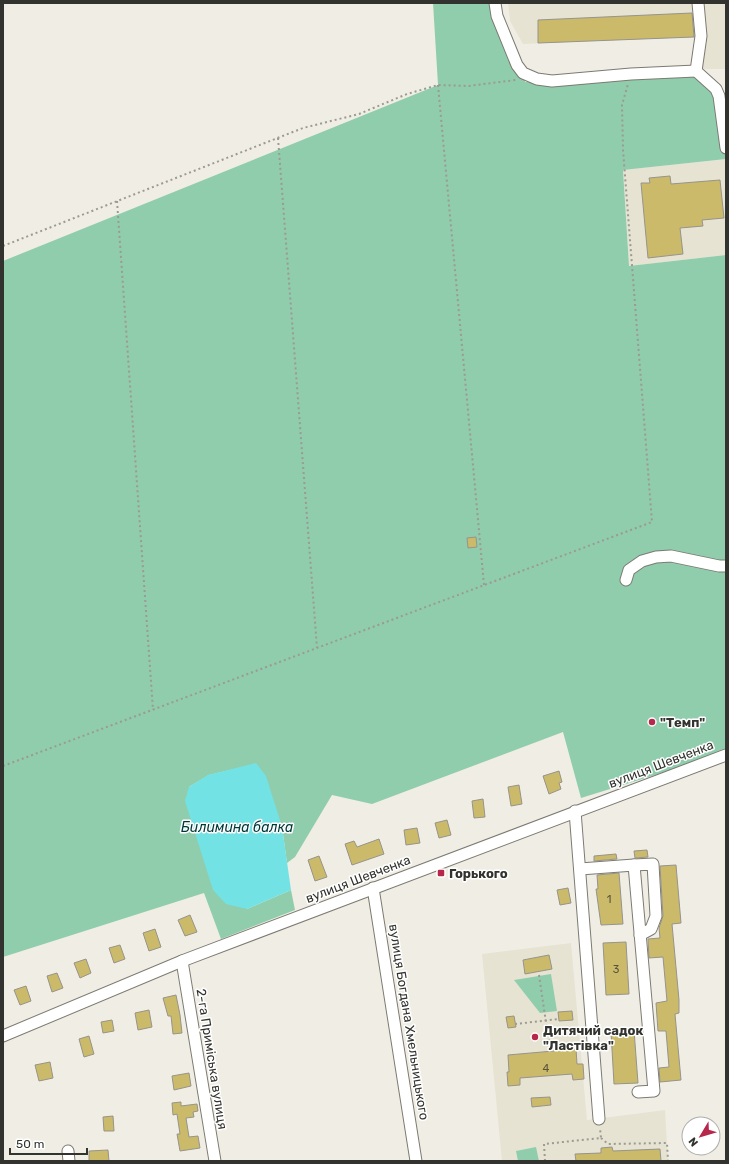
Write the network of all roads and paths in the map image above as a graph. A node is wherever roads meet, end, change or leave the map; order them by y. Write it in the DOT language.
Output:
graph roads {
  1 [pos="495,3"];
  2 [pos="698,3"];
  3 [pos="696,71"];
  4 [pos="631,74"];
  5 [pos="517,80"];
  6 [pos="438,85"];
  7 [pos="278,138"];
  8 [pos="726,148"];
  9 [pos="117,201"];
  10 [pos="3,246"];
  11 [pos="726,566"];
  12 [pos="626,580"];
  13 [pos="484,585"];
  14 [pos="318,648"];
  15 [pos="153,710"];
  16 [pos="726,755"];
  17 [pos="3,766"];
  18 [pos="575,811"];
  19 [pos="634,865"];
  20 [pos="580,869"];
  21 [pos="373,888"];
  22 [pos="640,935"];
  23 [pos="182,961"];
  24 [pos="539,975"];
  25 [pos="559,1018"];
  26 [pos="546,1020"];
  27 [pos="516,1024"];
  28 [pos="3,1036"];
  29 [pos="549,1043"];
  30 [pos="638,1092"];
  31 [pos="599,1119"];
  32 [pos="601,1138"];
  33 [pos="215,1161"];
  34 [pos="416,1161"];
  35 [pos="545,1161"];
  36 [pos="668,1161"];
  1 -- 4 [label="street"];
  2 -- 3 [label="street"];
  3 -- 4 [label="street"];
  3 -- 8 [label="street"];
  4 -- 13 [label="path"];
  5 -- 6 [label="path"];
  6 -- 7 [label="path"];
  6 -- 13 [label="path"];
  7 -- 9 [label="path"];
  7 -- 14 [label="path"];
  9 -- 10 [label="path"];
  9 -- 15 [label="path"];
  11 -- 12 [label="street"];
  13 -- 14 [label="path"];
  14 -- 15 [label="path"];
  15 -- 17 [label="path"];
  16 -- 18 [label="street, вулиця Шевченка"];
  18 -- 20 [label="street"];
  18 -- 21 [label="street, вулиця Шевченка"];
  19 -- 20 [label="street"];
  19 -- 22 [label="street"];
  19 -- 22 [label="street"];
  20 -- 31 [label="street"];
  21 -- 23 [label="street, вулиця Шевченка"];
  21 -- 34 [label="street, вулиця Богдана Хмельницького"];
  22 -- 30 [label="street"];
  23 -- 28 [label="street, вулиця Шевченка"];
  23 -- 33 [label="street, 2-га Приміська вулиця"];
  24 -- 26 [label="path"];
  25 -- 26 [label="path"];
  26 -- 27 [label="path"];
  26 -- 29 [label="path"];
  31 -- 32 [label="path"];
  32 -- 35 [label="path"];
  32 -- 36 [label="path"];
}
